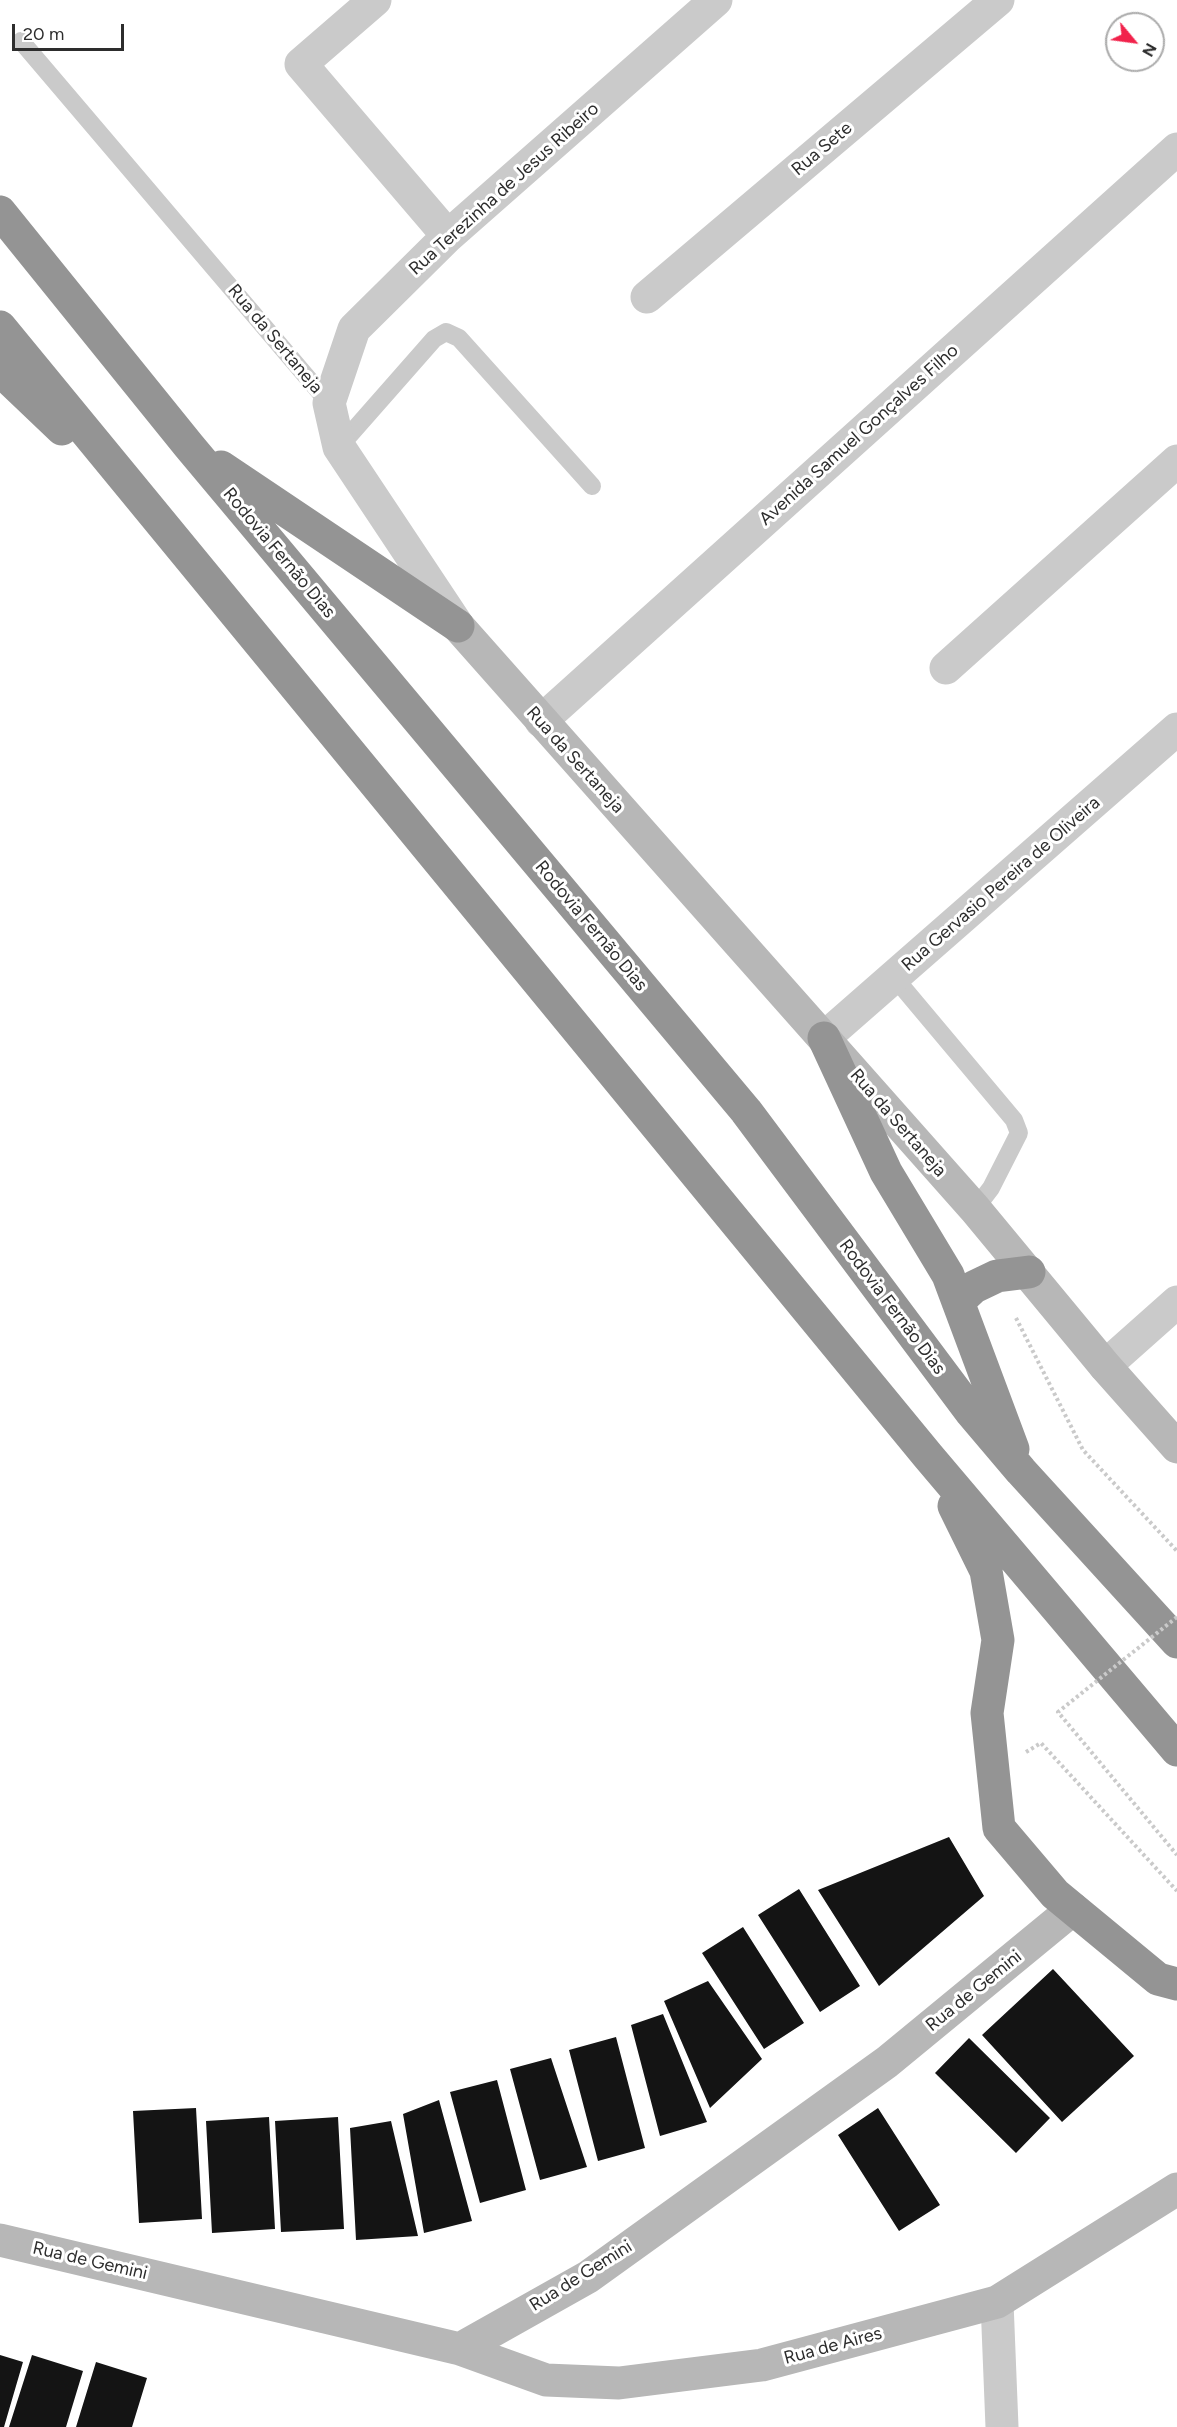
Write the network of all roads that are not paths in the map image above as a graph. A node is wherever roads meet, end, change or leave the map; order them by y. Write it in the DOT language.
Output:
graph roads {
  1 [pos="375,0"];
  2 [pos="716,0"];
  3 [pos="998,0"];
  4 [pos="21,41"];
  5 [pos="1177,149"];
  6 [pos="0,212"];
  7 [pos="448,236"];
  8 [pos="647,297"];
  9 [pos="0,327"];
  10 [pos="0,370"];
  11 [pos="329,403"];
  12 [pos="189,446"];
  13 [pos="339,447"];
  14 [pos="1177,461"];
  15 [pos="592,486"];
  16 [pos="169,532"];
  17 [pos="458,626"];
  18 [pos="946,668"];
  19 [pos="541,721"];
  20 [pos="1177,729"];
  21 [pos="894,977"];
  22 [pos="824,1038"];
  23 [pos="975,1209"];
  24 [pos="1036,1281"];
  25 [pos="958,1302"];
  26 [pos="1177,1302"];
  27 [pos="1105,1366"];
  28 [pos="1177,1447"];
  29 [pos="928,1456"];
  30 [pos="1021,1471"];
  31 [pos="1177,1642"];
  32 [pos="1177,1750"];
  33 [pos="1073,1909"];
  34 [pos="1177,1984"];
  35 [pos="1177,2189"];
  36 [pos="7,2236"];
  37 [pos="997,2301"];
  38 [pos="460,2349"];
  39 [pos="1002,2427"];
  1 -- 7 [label="street"];
  2 -- 7 [label="street, Rua Terezinha de Jesus Ribeiro"];
  3 -- 8 [label="street, Rua Sete"];
  4 -- 11 [label="lane, Rua da Sertaneja"];
  5 -- 19 [label="street, Avenida Samuel Gonçalves Filho"];
  6 -- 12 [label="highway, Rodovia Fernão Dias"];
  7 -- 11 [label="street, Rua Terezinha de Jesus Ribeiro"];
  9 -- 16 [label="highway"];
  10 -- 16 [label="highway"];
  11 -- 13 [label="street, Rua da Sertaneja"];
  12 -- 17 [label="highway"];
  12 -- 30 [label="highway, Rodovia Fernão Dias"];
  13 -- 15 [label="lane"];
  13 -- 17 [label="street, Rua da Sertaneja"];
  14 -- 18 [label="street"];
  16 -- 29 [label="highway"];
  17 -- 19 [label="street, Rua da Sertaneja"];
  19 -- 22 [label="street, Rua da Sertaneja"];
  20 -- 21 [label="street, Rua Gervasio Pereira de Oliveira"];
  21 -- 22 [label="street, Rua Gervasio Pereira de Oliveira"];
  21 -- 23 [label="lane"];
  22 -- 23 [label="street, Rua da Sertaneja"];
  22 -- 25 [label="highway"];
  23 -- 24 [label="street, Rua da Sertaneja"];
  24 -- 25 [label="highway"];
  24 -- 27 [label="street, Rua da Sertaneja"];
  25 -- 30 [label="highway"];
  26 -- 27 [label="street"];
  27 -- 28 [label="street, Rua da Sertaneja"];
  29 -- 32 [label="highway"];
  29 -- 33 [label="highway"];
  30 -- 31 [label="highway, Rodovia Fernão Dias"];
  33 -- 34 [label="highway"];
  33 -- 38 [label="street, Rua de Gemini"];
  35 -- 37 [label="street, Rua de Aires"];
  36 -- 38 [label="street, Rua de Gemini"];
  37 -- 38 [label="street, Rua de Aires"];
  37 -- 39 [label="street"];
}
